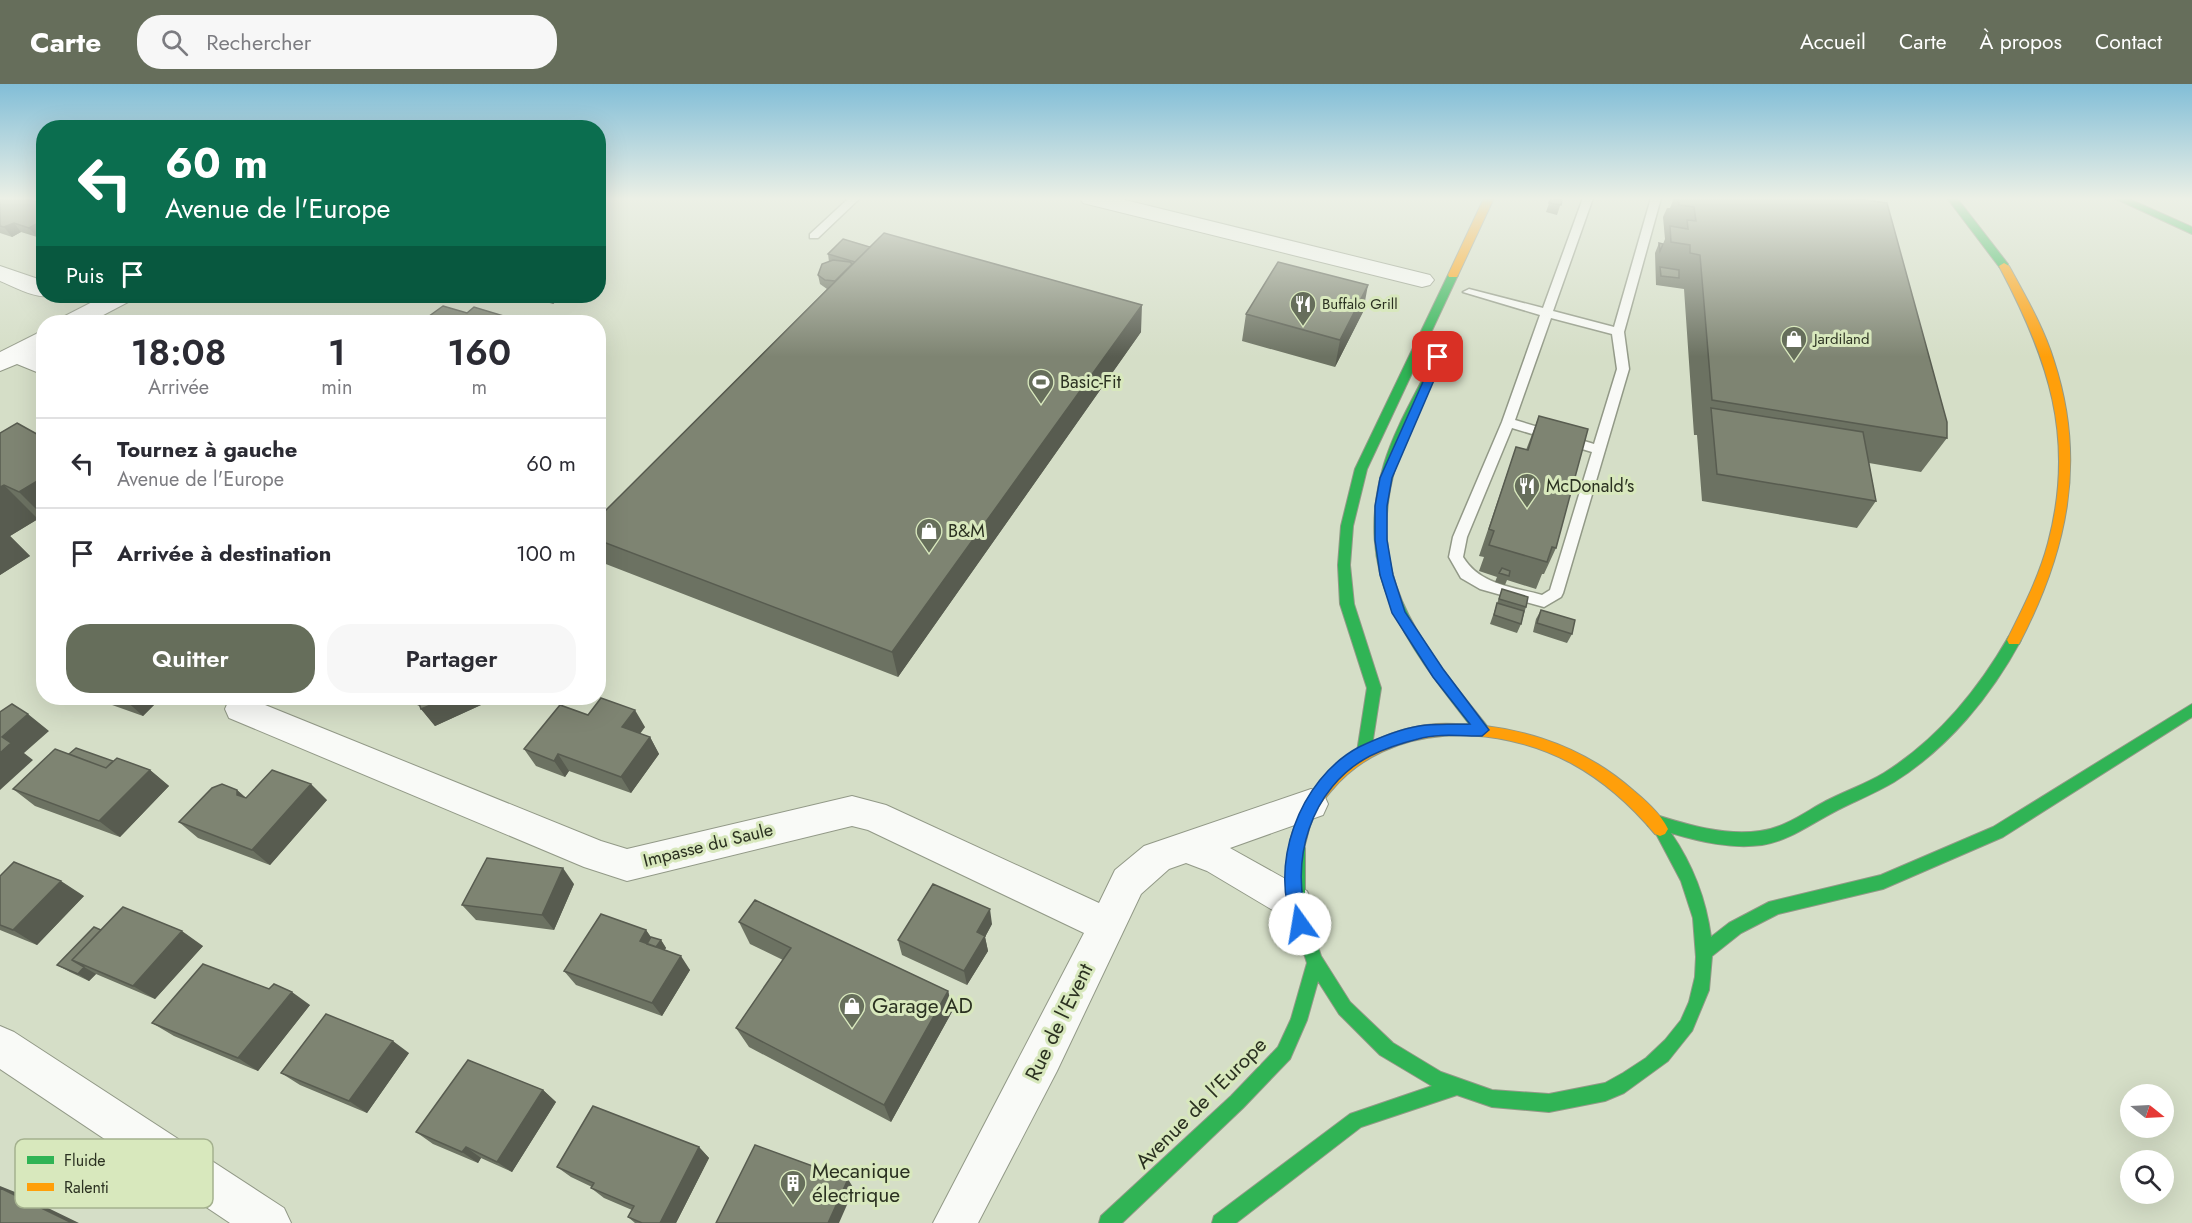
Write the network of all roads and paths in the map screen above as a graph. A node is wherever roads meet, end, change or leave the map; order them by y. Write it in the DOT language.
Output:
graph roads {
  1 [pos="1305,251"];
  2 [pos="1455,251"];
  3 [pos="1569,251"];
  4 [pos="1641,251"];
  5 [pos="1995,251"];
  6 [pos="0,274"];
  7 [pos="1434,283"];
  8 [pos="36,287"];
  9 [pos="1469,292"];
  10 [pos="65,303"];
  11 [pos="108,303"];
  12 [pos="1547,313"];
  13 [pos="80,315"];
  14 [pos="86,315"];
  15 [pos="1618,332"];
  16 [pos="36,343"];
  17 [pos="8,358"];
  18 [pos="1437,360"];
  19 [pos="36,365"];
  20 [pos="1508,422"];
  21 [pos="1599,450"];
  22 [pos="241,710"];
  23 [pos="2192,710"];
  24 [pos="1482,730"];
  25 [pos="1364,752"];
  26 [pos="1311,804"];
  27 [pos="1653,821"];
  28 [pos="1187,847"];
  29 [pos="1294,903"];
  30 [pos="1107,925"];
  31 [pos="1707,950"];
  32 [pos="1314,965"];
  33 [pos="0,1046"];
  34 [pos="1456,1088"];
  35 [pos="139,1139"];
  36 [pos="213,1188"];
  37 [pos="269,1223"];
  38 [pos="955,1223"];
  39 [pos="1108,1223"];
  40 [pos="1221,1223"];
  1 -- 7 [label="street"];
  2 -- 7 [label="main road"];
  3 -- 12 [label="lane"];
  4 -- 15 [label="lane"];
  5 -- 27 [label="main road"];
  6 -- 8 [label="street"];
  7 -- 25 [label="main road"];
  9 -- 12 [label="lane"];
  10 -- 13 [label="street"];
  11 -- 14 [label="street"];
  12 -- 15 [label="lane"];
  12 -- 20 [label="lane"];
  15 -- 21 [label="lane"];
  16 -- 17 [label="street"];
  17 -- 19 [label="street"];
  18 -- 24 [label="main road"];
  20 -- 21 [label="lane"];
  20 -- 21 [label="lane"];
  22 -- 30 [label="street, Impasse du Saule"];
  23 -- 31 [label="main road"];
  24 -- 25 [label="main road"];
  24 -- 27 [label="main road"];
  25 -- 26 [label="main road"];
  26 -- 28 [label="street, Rue de l'Event"];
  26 -- 29 [label="main road"];
  27 -- 31 [label="main road"];
  28 -- 29 [label="street"];
  28 -- 30 [label="street, Rue de l'Event"];
  29 -- 32 [label="main road"];
  30 -- 38 [label="street, Rue de l'Event"];
  31 -- 34 [label="main road"];
  32 -- 34 [label="main road"];
  32 -- 39 [label="main road, Avenue de l'Europe"];
  33 -- 35 [label="street"];
  34 -- 40 [label="main road"];
  36 -- 37 [label="street"];
}
